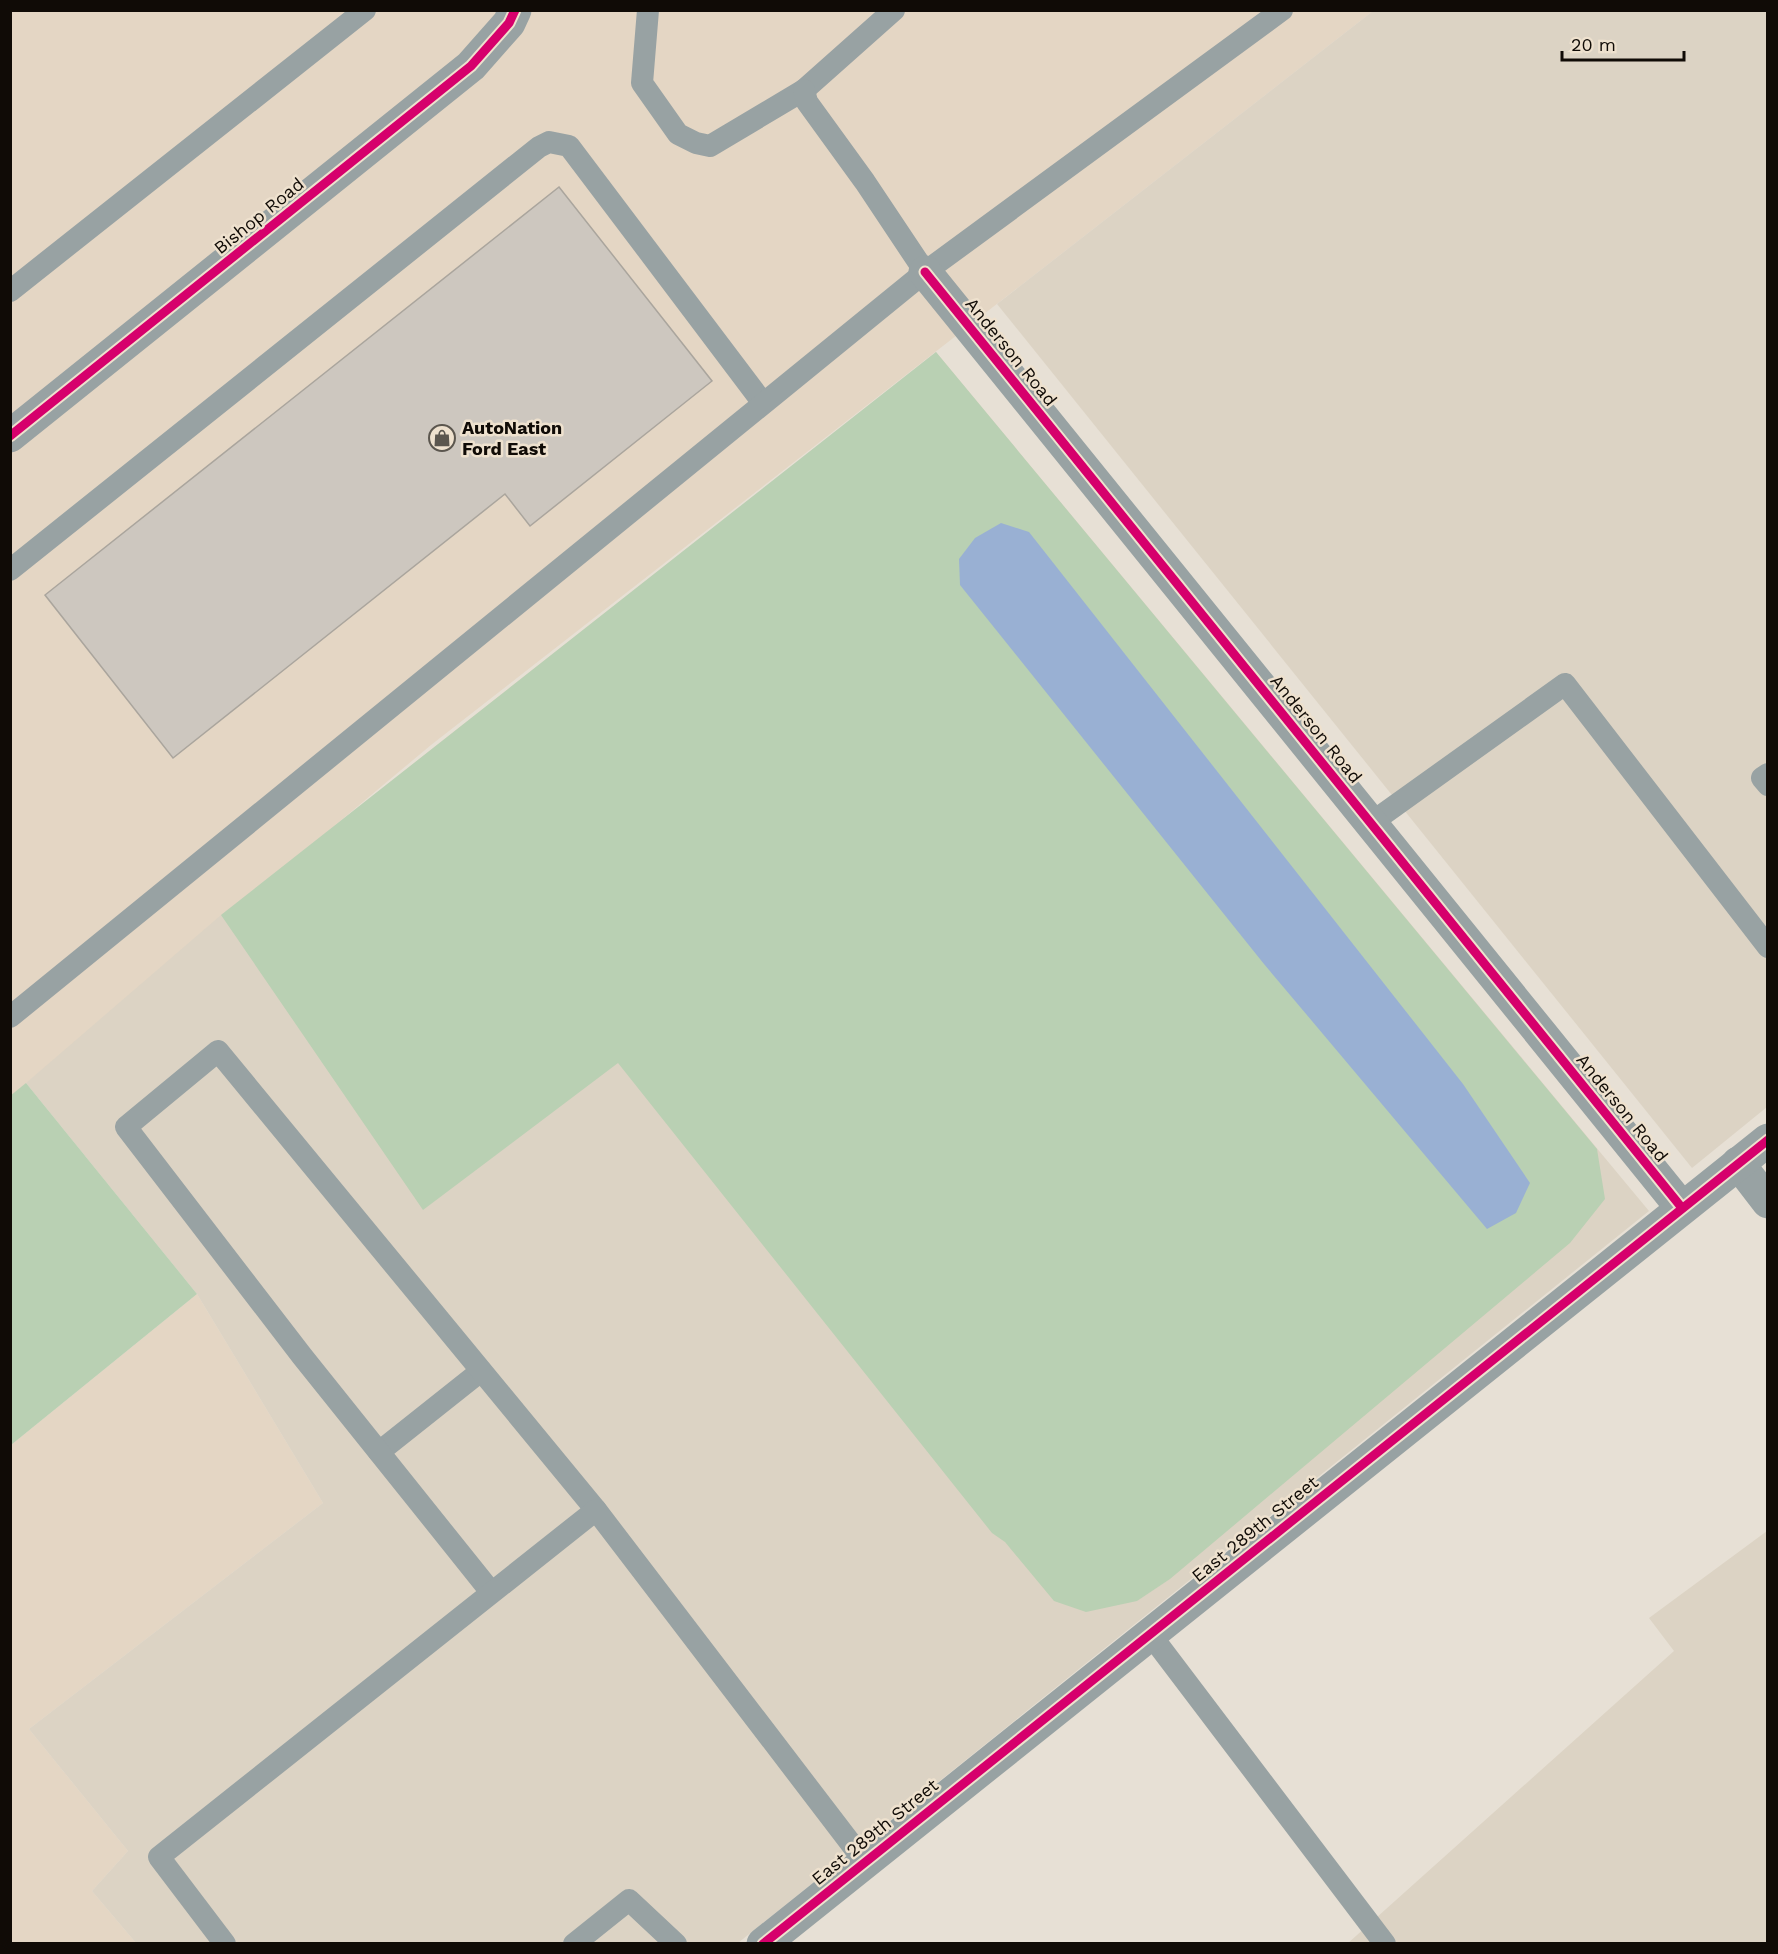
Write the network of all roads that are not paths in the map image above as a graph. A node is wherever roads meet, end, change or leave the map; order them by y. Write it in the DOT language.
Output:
graph roads {
  1 [pos="365,10"];
  2 [pos="515,10"];
  3 [pos="648,10"];
  4 [pos="894,10"];
  5 [pos="1282,10"];
  6 [pos="804,90"];
  7 [pos="925,272"];
  8 [pos="10,291"];
  9 [pos="763,403"];
  10 [pos="10,436"];
  11 [pos="10,570"];
  12 [pos="1767,774"];
  13 [pos="1767,785"];
  14 [pos="1371,823"];
  15 [pos="1767,947"];
  16 [pos="10,1017"];
  17 [pos="1767,1140"];
  18 [pos="1738,1163"];
  19 [pos="1767,1202"];
  20 [pos="1682,1208"];
  21 [pos="481,1371"];
  22 [pos="379,1452"];
  23 [pos="596,1510"];
  24 [pos="491,1592"];
  25 [pos="1150,1634"];
  26 [pos="865,1862"];
  27 [pos="225,1944"];
  28 [pos="574,1944"];
  29 [pos="676,1944"];
  30 [pos="763,1944"];
  31 [pos="1385,1944"];
  1 -- 8 [label="lane"];
  2 -- 10 [label="street, Bishop Road"];
  3 -- 6 [label="lane"];
  4 -- 6 [label="lane"];
  5 -- 7 [label="lane"];
  6 -- 7 [label="lane"];
  7 -- 9 [label="lane"];
  7 -- 14 [label="street, Anderson Road"];
  9 -- 11 [label="lane"];
  9 -- 16 [label="lane"];
  12 -- 13 [label="lane"];
  14 -- 15 [label="lane"];
  14 -- 20 [label="street, Anderson Road"];
  17 -- 18 [label="street, East 289th Street"];
  18 -- 19 [label="street"];
  18 -- 20 [label="street, East 289th Street"];
  20 -- 25 [label="street, East 289th Street"];
  21 -- 22 [label="lane"];
  21 -- 22 [label="lane"];
  21 -- 23 [label="lane"];
  22 -- 24 [label="lane"];
  23 -- 24 [label="lane"];
  23 -- 26 [label="lane"];
  24 -- 27 [label="lane"];
  25 -- 26 [label="street, East 289th Street"];
  25 -- 31 [label="lane"];
  26 -- 30 [label="street, East 289th Street"];
  28 -- 29 [label="lane"];
}
